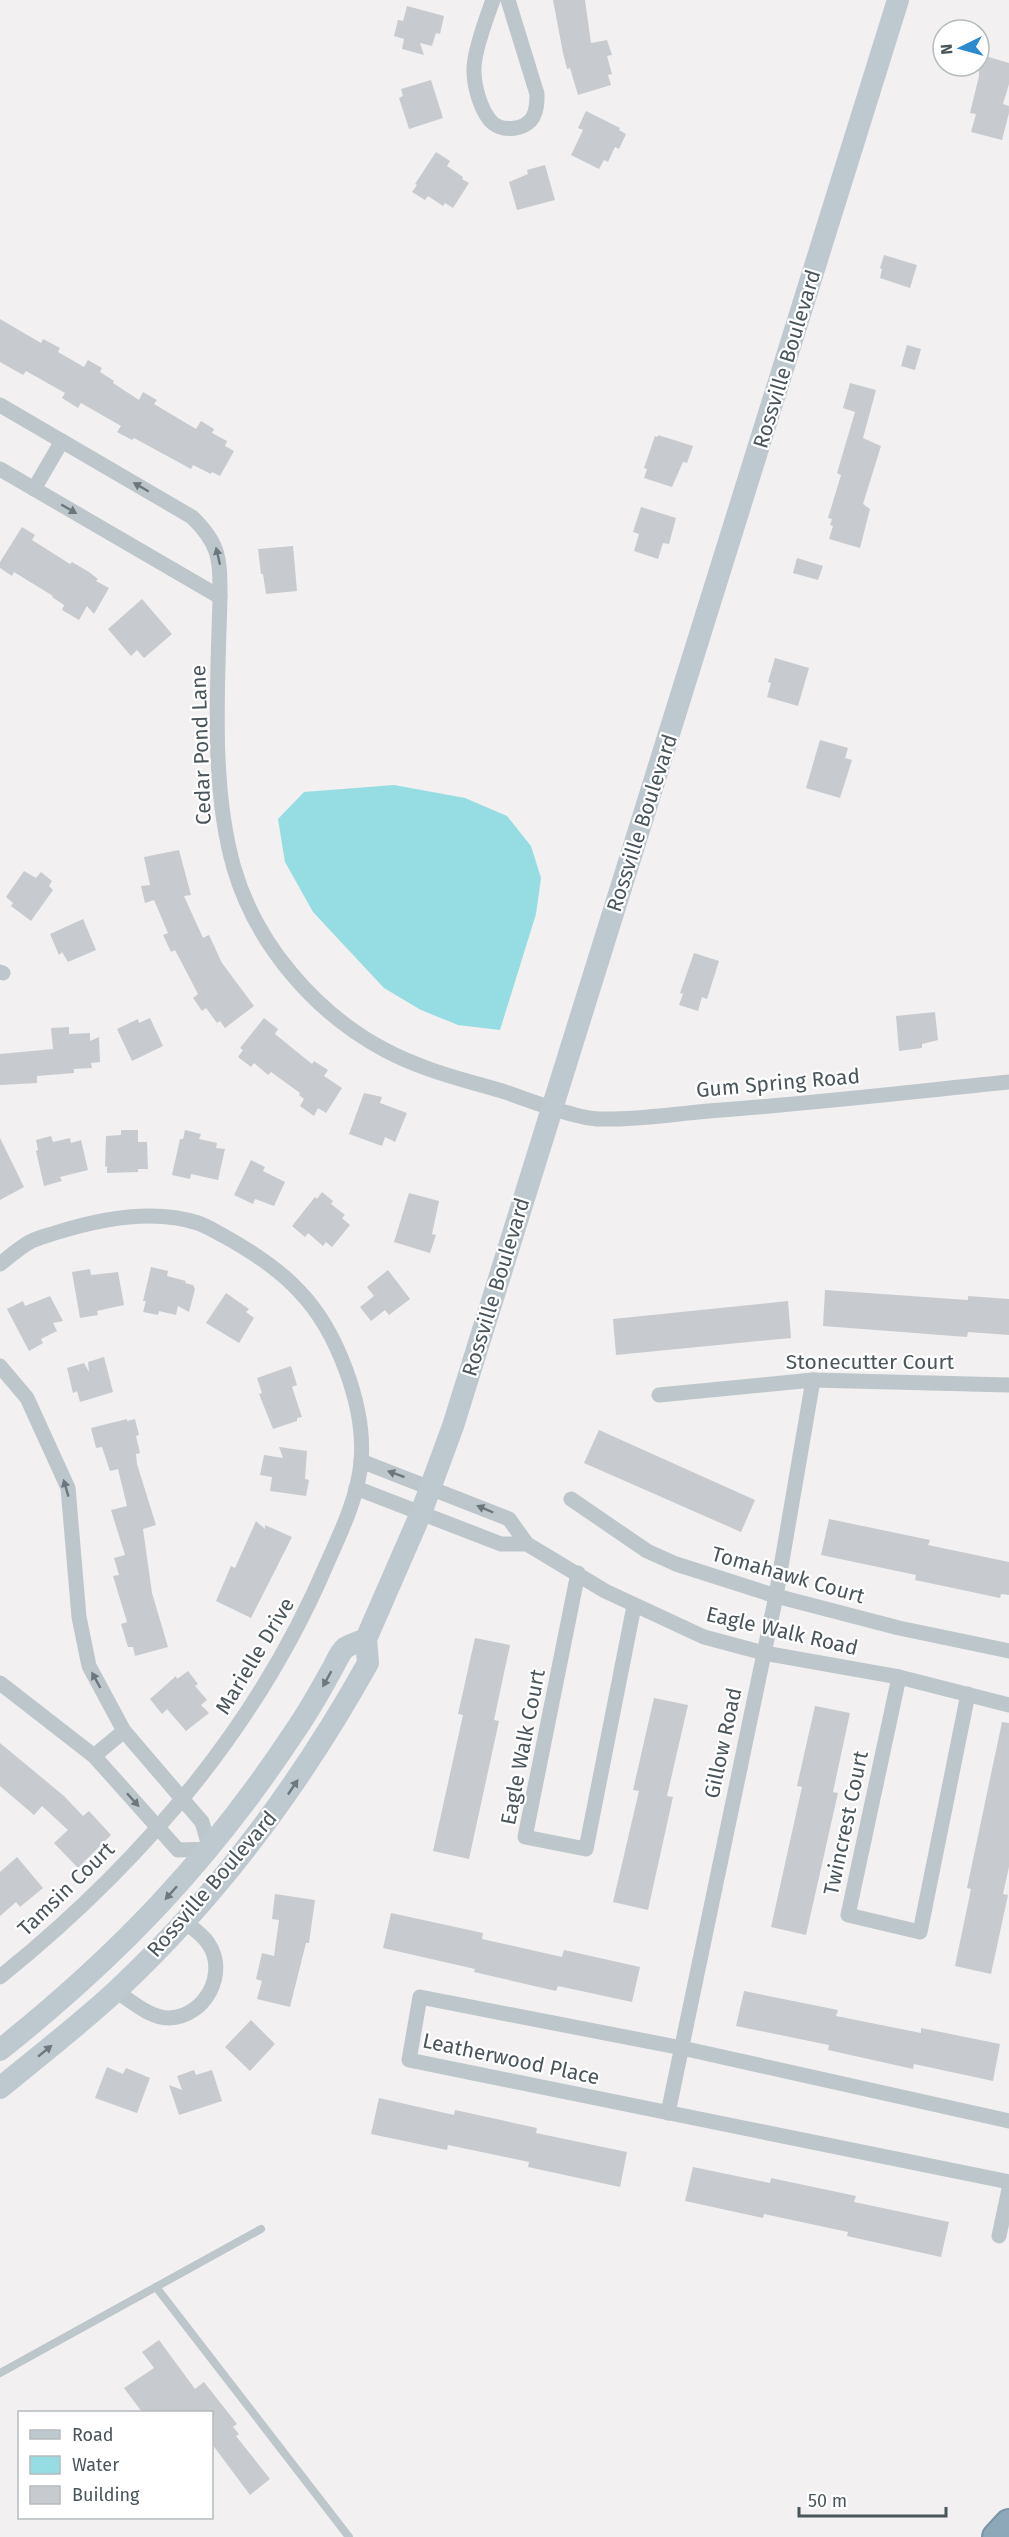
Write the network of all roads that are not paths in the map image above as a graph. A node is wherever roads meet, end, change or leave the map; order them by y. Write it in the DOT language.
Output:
graph roads {
  1 [pos="493,0"];
  2 [pos="508,0"];
  3 [pos="898,0"];
  4 [pos="0,405"];
  5 [pos="62,441"];
  6 [pos="0,469"];
  7 [pos="34,489"];
  8 [pos="220,597"];
  9 [pos="1009,1082"];
  10 [pos="552,1107"];
  11 [pos="0,1264"];
  12 [pos="0,1366"];
  13 [pos="813,1380"];
  14 [pos="1009,1385"];
  15 [pos="659,1395"];
  16 [pos="361,1461"];
  17 [pos="431,1487"];
  18 [pos="356,1488"];
  19 [pos="571,1499"];
  20 [pos="421,1513"];
  21 [pos="527,1544"];
  22 [pos="578,1573"];
  23 [pos="776,1596"];
  24 [pos="634,1606"];
  25 [pos="366,1639"];
  26 [pos="1009,1651"];
  27 [pos="764,1653"];
  28 [pos="899,1677"];
  29 [pos="0,1683"];
  30 [pos="968,1694"];
  31 [pos="1009,1706"];
  32 [pos="124,1731"];
  33 [pos="94,1756"];
  34 [pos="183,1801"];
  35 [pos="158,1827"];
  36 [pos="210,1849"];
  37 [pos="184,1921"];
  38 [pos="0,1977"];
  39 [pos="116,1991"];
  40 [pos="682,2048"];
  41 [pos="0,2050"];
  42 [pos="0,2088"];
  43 [pos="668,2113"];
  44 [pos="1009,2121"];
  45 [pos="1009,2182"];
  46 [pos="1009,2189"];
  47 [pos="261,2229"];
  48 [pos="999,2236"];
  49 [pos="156,2287"];
  50 [pos="0,2373"];
  51 [pos="1009,2524"];
  52 [pos="349,2537"];
  53 [pos="997,2537"];
  1 -- 2 [label="street"];
  3 -- 10 [label="main road, Rossville Boulevard"];
  4 -- 5 [label="street, Cedar Pond Lane"];
  5 -- 7 [label="street"];
  8 -- 5 [label="street, Cedar Pond Lane, one-way"];
  6 -- 7 [label="street"];
  7 -- 8 [label="street, one-way"];
  8 -- 10 [label="street, Cedar Pond Lane"];
  9 -- 10 [label="street, Gum Spring Road"];
  10 -- 17 [label="main road, Rossville Boulevard"];
  11 -- 16 [label="street, Marielle Drive"];
  32 -- 12 [label="street, one-way"];
  13 -- 14 [label="street, Stonecutter Court"];
  13 -- 15 [label="street, Stonecutter Court"];
  13 -- 23 [label="street, Gillow Road"];
  17 -- 16 [label="street, one-way"];
  16 -- 18 [label="street, Marielle Drive"];
  17 -- 20 [label="main road, Rossville Boulevard"];
  21 -- 17 [label="street, Eagle Walk Road, one-way"];
  18 -- 20 [label="street"];
  18 -- 34 [label="street, Marielle Drive"];
  19 -- 23 [label="street, Tomahawk Court"];
  20 -- 21 [label="street, Eagle Walk Road"];
  20 -- 25 [label="main road, Rossville Boulevard"];
  21 -- 22 [label="street, Eagle Walk Road"];
  22 -- 24 [label="street, Eagle Walk Road"];
  22 -- 24 [label="street, Eagle Walk Court"];
  23 -- 26 [label="street, Tomahawk Court"];
  23 -- 27 [label="street, Gillow Road"];
  24 -- 27 [label="street, Eagle Walk Road"];
  25 -- 36 [label="main road, Rossville Boulevard, one-way"];
  37 -- 25 [label="main road, Rossville Boulevard, one-way"];
  27 -- 28 [label="street, Eagle Walk Road"];
  27 -- 40 [label="street, Gillow Road"];
  28 -- 30 [label="street, Eagle Walk Road"];
  28 -- 30 [label="street, Twincrest Court"];
  29 -- 33 [label="street"];
  30 -- 31 [label="street, Eagle Walk Road"];
  32 -- 33 [label="street"];
  32 -- 34 [label="street"];
  33 -- 35 [label="street, one-way"];
  34 -- 35 [label="street, Marielle Drive"];
  34 -- 36 [label="street"];
  35 -- 36 [label="street"];
  35 -- 38 [label="street, Tamsin Court"];
  36 -- 41 [label="main road, Rossville Boulevard, one-way"];
  37 -- 39 [label="main road, Rossville Boulevard"];
  37 -- 39 [label="street"];
  42 -- 39 [label="main road, Rossville Boulevard, one-way"];
  40 -- 43 [label="street, Gillow Road"];
  40 -- 43 [label="street, Leatherwood Place"];
  40 -- 44 [label="street, Leatherwood Place"];
  43 -- 45 [label="street, Leatherwood Place"];
  46 -- 48 [label="street"];
  47 -- 49 [label="lane"];
  49 -- 50 [label="lane"];
  49 -- 52 [label="lane"];
  51 -- 53 [label="highway"];
}
